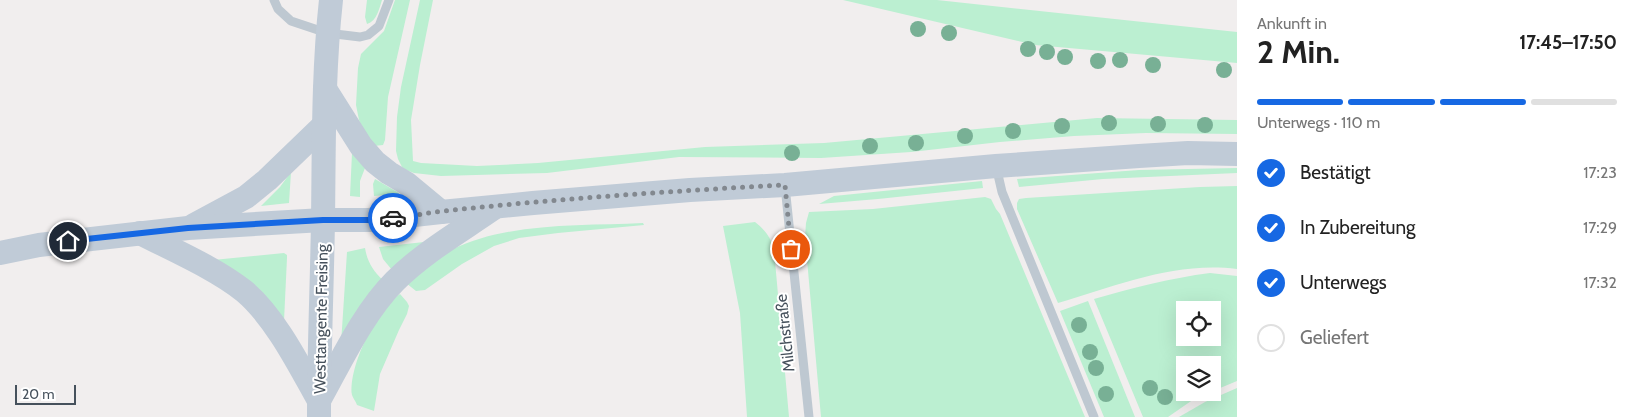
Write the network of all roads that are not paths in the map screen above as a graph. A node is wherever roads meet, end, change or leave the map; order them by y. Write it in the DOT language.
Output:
graph roads {
  1 [pos="274,0"];
  2 [pos="331,0"];
  3 [pos="389,0"];
  4 [pos="327,33"];
  5 [pos="325,89"];
  6 [pos="323,126"];
  7 [pos="1237,154"];
  8 [pos="996,166"];
  9 [pos="785,185"];
  10 [pos="496,207"];
  11 [pos="441,212"];
  12 [pos="323,220"];
  13 [pos="188,228"];
  14 [pos="140,233"];
  15 [pos="0,253"];
  16 [pos="319,409"];
  17 [pos="809,417"];
  18 [pos="1094,417"];
  1 -- 4 [label="lane"];
  2 -- 4 [label="main road, Westtangente Freising"];
  3 -- 4 [label="lane"];
  4 -- 5 [label="main road, Westtangente Freising"];
  5 -- 6 [label="main road, Westtangente Freising"];
  5 -- 11 [label="main road"];
  6 -- 12 [label="main road, Westtangente Freising"];
  6 -- 13 [label="main road"];
  7 -- 8 [label="main road"];
  8 -- 9 [label="main road"];
  8 -- 18 [label="lane"];
  9 -- 10 [label="main road"];
  9 -- 17 [label="lane, Milchstraße"];
  10 -- 11 [label="main road"];
  10 -- 16 [label="main road"];
  11 -- 12 [label="main road"];
  12 -- 13 [label="main road"];
  12 -- 16 [label="main road, Westtangente Freising"];
  13 -- 14 [label="main road"];
  14 -- 15 [label="main road"];
  14 -- 16 [label="main road"];
}
